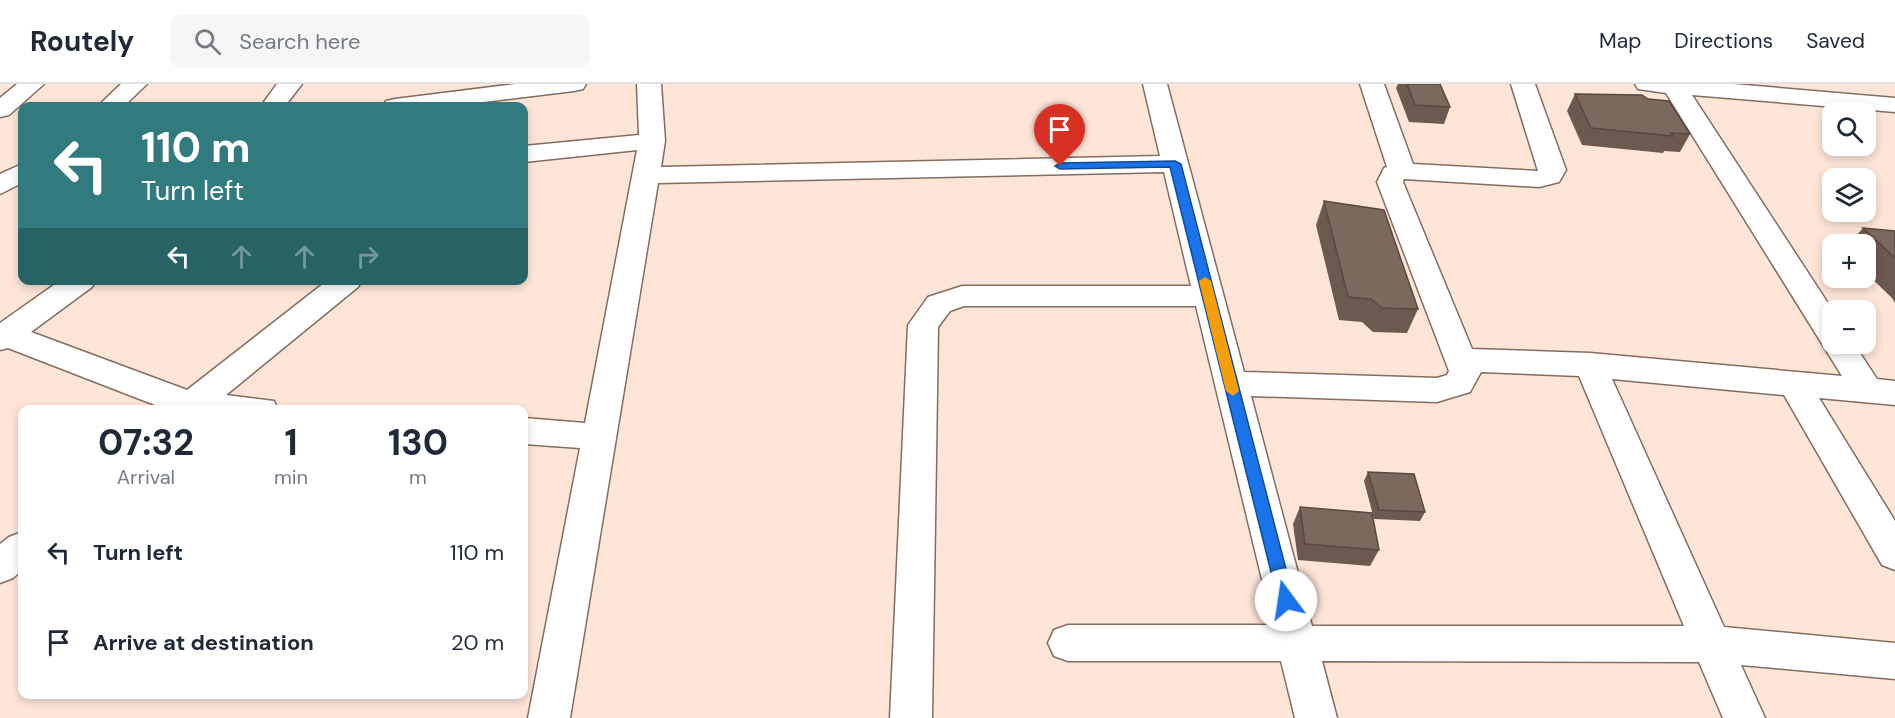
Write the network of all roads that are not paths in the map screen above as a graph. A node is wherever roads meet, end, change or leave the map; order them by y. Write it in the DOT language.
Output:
graph roads {
  1 [pos="32,84"];
  2 [pos="135,84"];
  3 [pos="290,84"];
  4 [pos="574,84"];
  5 [pos="649,84"];
  6 [pos="1155,84"];
  7 [pos="1372,84"];
  8 [pos="1523,84"];
  9 [pos="1647,84"];
  10 [pos="1674,85"];
  11 [pos="1856,93"];
  12 [pos="115,102"];
  13 [pos="276,102"];
  14 [pos="428,102"];
  15 [pos="1895,105"];
  16 [pos="0,110"];
  17 [pos="652,141"];
  18 [pos="528,154"];
  19 [pos="1175,164"];
  20 [pos="1402,171"];
  21 [pos="18,175"];
  22 [pos="646,175"];
  23 [pos="0,186"];
  24 [pos="75,285"];
  25 [pos="342,285"];
  26 [pos="1208,296"];
  27 [pos="1822,319"];
  28 [pos="3,337"];
  29 [pos="1847,354"];
  30 [pos="1461,360"];
  31 [pos="1590,365"];
  32 [pos="1231,384"];
  33 [pos="1794,384"];
  34 [pos="1881,392"];
  35 [pos="183,405"];
  36 [pos="191,405"];
  37 [pos="528,431"];
  38 [pos="600,437"];
  39 [pos="18,551"];
  40 [pos="1895,554"];
  41 [pos="0,567"];
  42 [pos="1068,643"];
  43 [pos="1297,643"];
  44 [pos="1712,644"];
  45 [pos="1895,661"];
  46 [pos="549,718"];
  47 [pos="911,718"];
  48 [pos="1316,718"];
  49 [pos="1744,718"];
  1 -- 16 [label="street"];
  2 -- 12 [label="street"];
  3 -- 13 [label="street"];
  4 -- 14 [label="street"];
  5 -- 17 [label="street"];
  6 -- 19 [label="street"];
  7 -- 20 [label="street"];
  8 -- 20 [label="street"];
  9 -- 10 [label="street"];
  10 -- 11 [label="street"];
  10 -- 27 [label="street"];
  11 -- 15 [label="street"];
  17 -- 18 [label="street"];
  17 -- 22 [label="street"];
  19 -- 22 [label="street"];
  19 -- 26 [label="street"];
  20 -- 30 [label="street"];
  21 -- 23 [label="street"];
  22 -- 38 [label="street"];
  24 -- 28 [label="street"];
  25 -- 36 [label="street"];
  26 -- 32 [label="street"];
  26 -- 47 [label="street"];
  28 -- 35 [label="street"];
  29 -- 34 [label="street"];
  30 -- 31 [label="street"];
  30 -- 32 [label="street"];
  31 -- 33 [label="street"];
  31 -- 44 [label="street"];
  32 -- 43 [label="street"];
  33 -- 34 [label="street"];
  33 -- 40 [label="street"];
  37 -- 38 [label="street"];
  38 -- 46 [label="street"];
  39 -- 41 [label="street"];
  42 -- 43 [label="street"];
  43 -- 44 [label="street"];
  43 -- 48 [label="street"];
  44 -- 45 [label="street"];
  44 -- 49 [label="street"];
}
